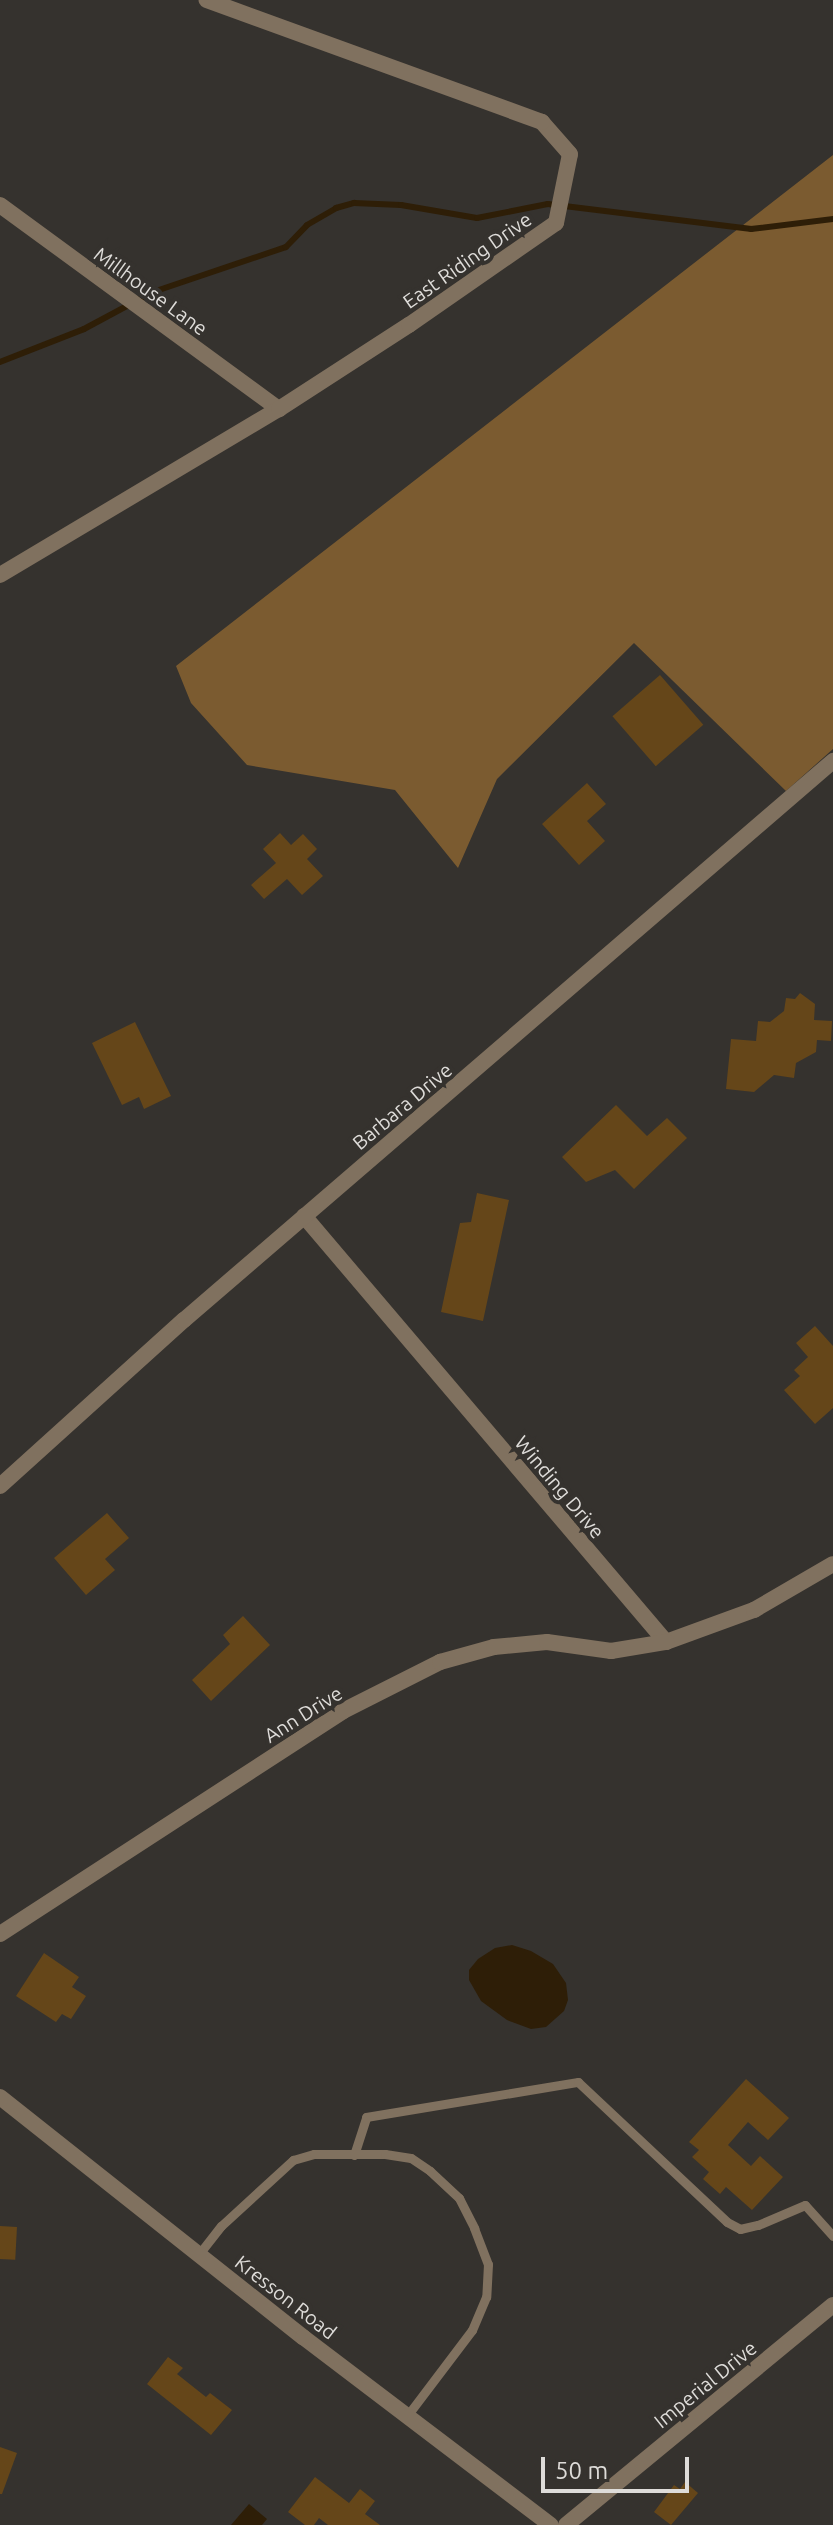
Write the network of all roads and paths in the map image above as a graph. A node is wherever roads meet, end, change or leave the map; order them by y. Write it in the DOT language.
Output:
graph roads {
  1 [pos="207,0"];
  2 [pos="0,205"];
  3 [pos="279,409"];
  4 [pos="0,575"];
  5 [pos="833,761"];
  6 [pos="304,1216"];
  7 [pos="0,1486"];
  8 [pos="833,1564"];
  9 [pos="666,1642"];
  10 [pos="0,1934"];
  11 [pos="0,2097"];
  12 [pos="354,2155"];
  13 [pos="833,2236"];
  14 [pos="199,2254"];
  15 [pos="833,2305"];
  16 [pos="407,2416"];
  17 [pos="551,2525"];
  18 [pos="566,2525"];
  1 -- 3 [label="street, East Riding Drive"];
  2 -- 3 [label="street, Millhouse Lane"];
  3 -- 4 [label="street, East Riding Drive"];
  5 -- 6 [label="street, Barbara Drive"];
  6 -- 7 [label="street, Barbara Drive"];
  6 -- 9 [label="street, Winding Drive"];
  8 -- 9 [label="street"];
  9 -- 10 [label="street, Ann Drive"];
  11 -- 14 [label="street, Kresson Road"];
  12 -- 13 [label="lane"];
  12 -- 14 [label="lane"];
  12 -- 16 [label="lane"];
  14 -- 16 [label="street, Kresson Road"];
  15 -- 18 [label="street, Imperial Drive"];
  16 -- 17 [label="street, Kresson Road"];
}
